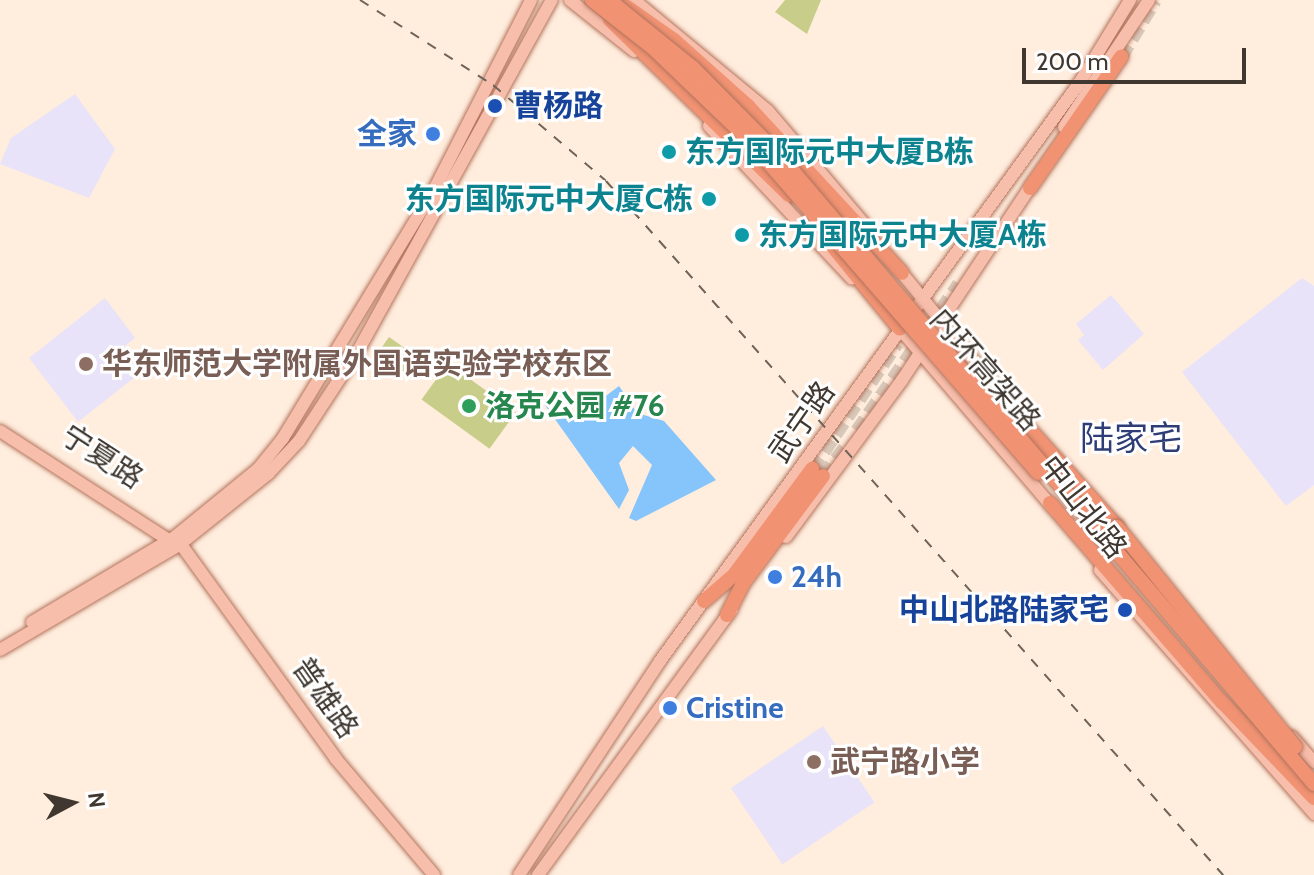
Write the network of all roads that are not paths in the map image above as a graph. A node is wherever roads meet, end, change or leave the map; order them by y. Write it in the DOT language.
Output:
graph roads {
  1 [pos="531,0"];
  2 [pos="552,0"];
  3 [pos="570,0"];
  4 [pos="590,0"];
  5 [pos="609,0"];
  6 [pos="615,0"];
  7 [pos="634,0"];
  8 [pos="1130,0"];
  9 [pos="1149,0"];
  10 [pos="1121,57"];
  11 [pos="1030,188"];
  12 [pos="902,273"];
  13 [pos="923,299"];
  14 [pos="942,319"];
  15 [pos="900,329"];
  16 [pos="922,351"];
  17 [pos="0,422"];
  18 [pos="1030,430"];
  19 [pos="0,431"];
  20 [pos="1050,503"];
  21 [pos="175,541"];
  22 [pos="704,601"];
  23 [pos="727,615"];
  24 [pos="0,641"];
  25 [pos="0,650"];
  26 [pos="1272,749"];
  27 [pos="1314,762"];
  28 [pos="1314,773"];
  29 [pos="1314,784"];
  30 [pos="1314,798"];
  31 [pos="1314,814"];
  32 [pos="434,875"];
  33 [pos="519,875"];
  34 [pos="538,875"];
  1 -- 21 [label="main road"];
  2 -- 21 [label="main road"];
  3 -- 15 [label="main road, 中山北路"];
  4 -- 15 [label="highway, bridge"];
  4 -- 26 [label="highway, 内环高架路, bridge"];
  5 -- 29 [label="highway, 内环高架路, bridge"];
  6 -- 12 [label="highway, bridge"];
  7 -- 12 [label="main road, 中山北路"];
  8 -- 13 [label="main road, 武宁路"];
  9 -- 11 [label="main road, 武宁路"];
  10 -- 11 [label="highway"];
  11 -- 14 [label="main road, 武宁路"];
  12 -- 13 [label="main road, 中山北路"];
  13 -- 14 [label="main road, 中山北路"];
  13 -- 15 [label="main road, 武宁路"];
  14 -- 16 [label="main road, 武宁路"];
  14 -- 18 [label="main road, 中山北路"];
  15 -- 16 [label="main road, 中山北路"];
  15 -- 22 [label="main road, 武宁路"];
  16 -- 20 [label="main road, 中山北路"];
  16 -- 23 [label="main road, 武宁路"];
  17 -- 21 [label="main road, 宁夏路"];
  18 -- 27 [label="main road, 中山北路"];
  18 -- 28 [label="highway, bridge"];
  19 -- 21 [label="main road, 宁夏路"];
  20 -- 26 [label="highway"];
  20 -- 31 [label="main road, 中山北路"];
  21 -- 24 [label="main road"];
  21 -- 25 [label="main road"];
  21 -- 32 [label="main road, 普雄路"];
  22 -- 23 [label="highway"];
  22 -- 33 [label="main road, 武宁路"];
  23 -- 34 [label="main road, 武宁路"];
  26 -- 30 [label="highway, 内环高架路"];
}
